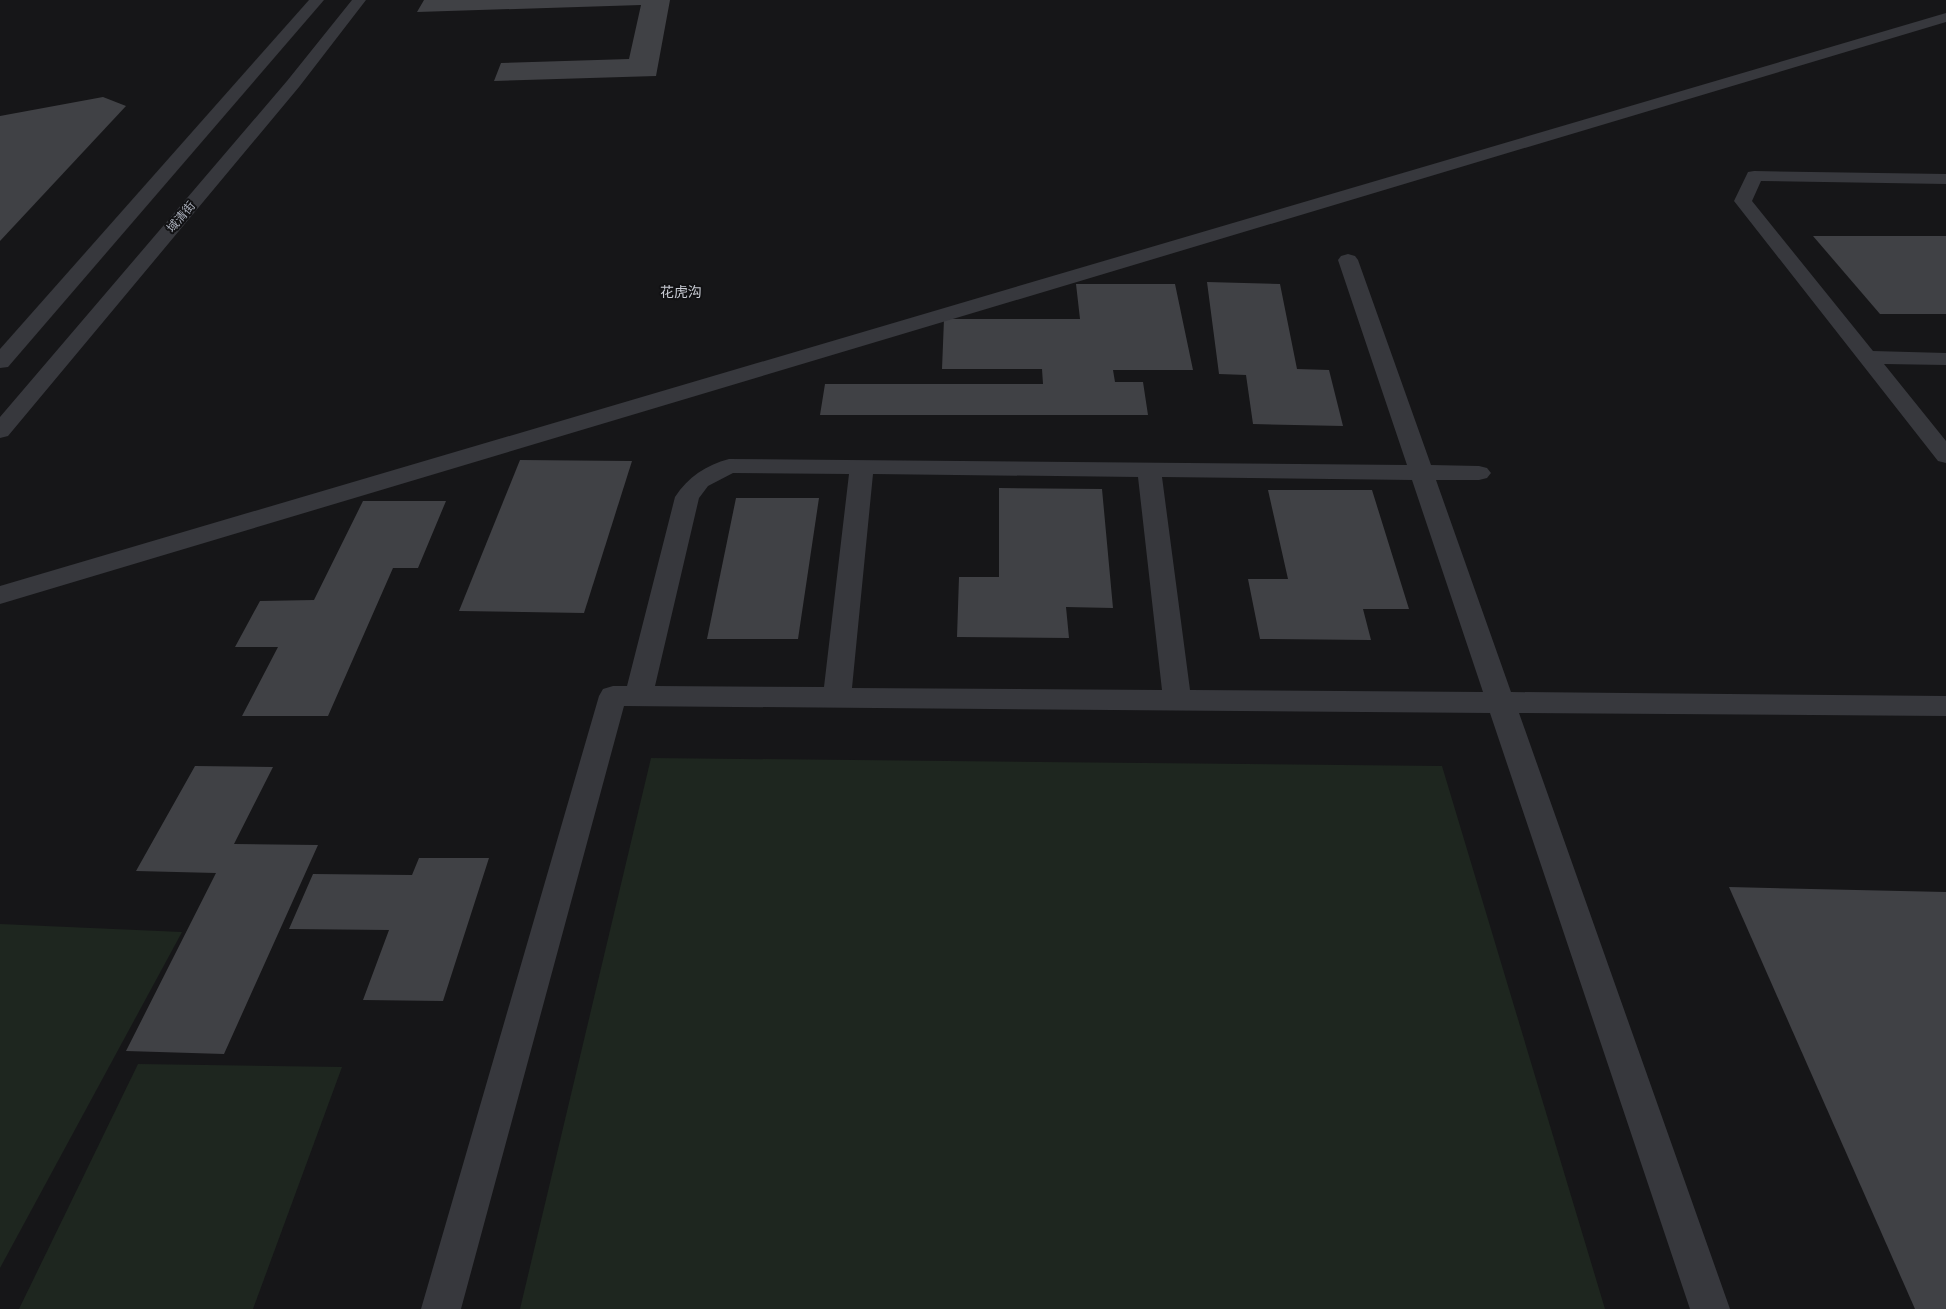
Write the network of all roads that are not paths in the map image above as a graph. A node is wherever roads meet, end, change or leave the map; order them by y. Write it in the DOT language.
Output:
graph roads {
  1 [pos="317,0"];
  2 [pos="359,0"];
  3 [pos="1946,17"];
  4 [pos="1946,179"];
  5 [pos="1348,260"];
  6 [pos="1868,357"];
  7 [pos="1946,359"];
  8 [pos="0,362"];
  9 [pos="0,431"];
  10 [pos="1946,456"];
  11 [pos="862,467"];
  12 [pos="1149,470"];
  13 [pos="1422,473"];
  14 [pos="1479,473"];
  15 [pos="0,596"];
  16 [pos="638,696"];
  17 [pos="837,698"];
  18 [pos="1176,700"];
  19 [pos="1501,703"];
  20 [pos="1946,706"];
  21 [pos="441,1309"];
  22 [pos="1710,1309"];
  1 -- 8 [label="street"];
  2 -- 9 [label="street, 域清街"];
  3 -- 15 [label="street"];
  4 -- 6 [label="street"];
  5 -- 13 [label="street"];
  6 -- 7 [label="street"];
  6 -- 10 [label="street"];
  11 -- 12 [label="street"];
  11 -- 16 [label="street"];
  11 -- 17 [label="street"];
  12 -- 13 [label="street"];
  12 -- 18 [label="street"];
  13 -- 14 [label="street"];
  13 -- 19 [label="street"];
  16 -- 17 [label="street"];
  16 -- 21 [label="street"];
  17 -- 18 [label="street"];
  18 -- 19 [label="street"];
  19 -- 20 [label="street"];
  19 -- 22 [label="street"];
}
